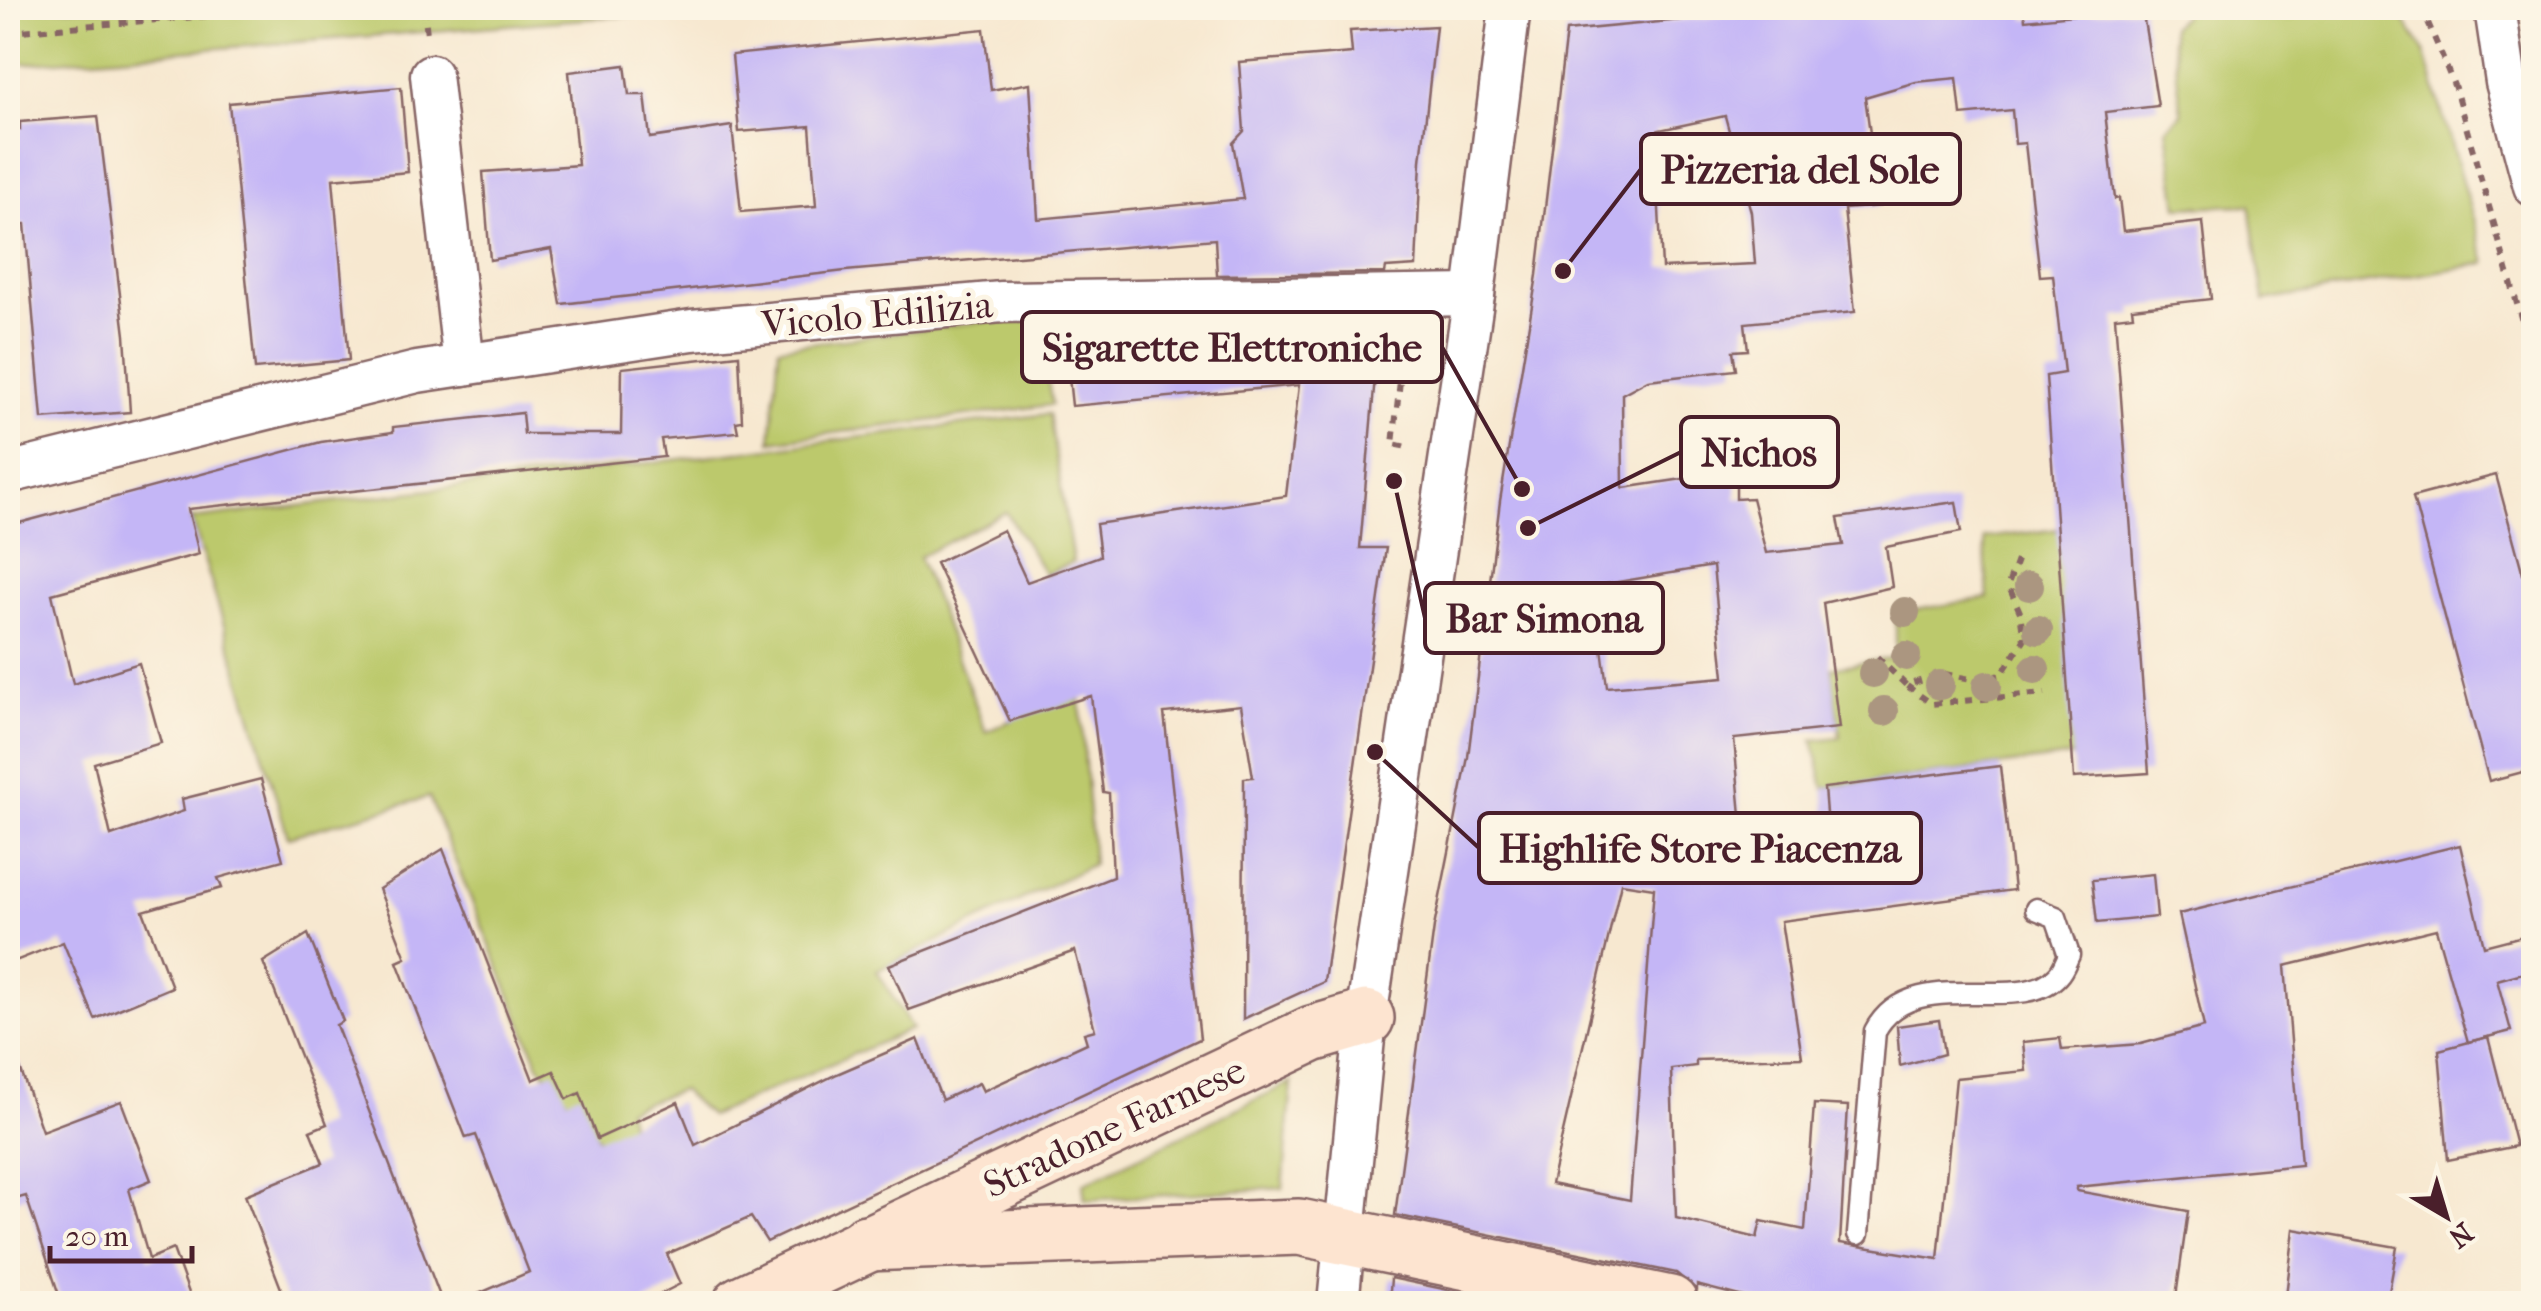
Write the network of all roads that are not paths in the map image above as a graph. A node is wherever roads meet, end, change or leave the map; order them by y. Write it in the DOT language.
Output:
graph roads {
  1 [pos="1510,8"];
  2 [pos="2472,8"];
  3 [pos="2496,8"];
  4 [pos="431,75"];
  5 [pos="2506,82"];
  6 [pos="2534,186"];
  7 [pos="1474,295"];
  8 [pos="464,365"];
  9 [pos="8,473"];
  10 [pos="2036,909"];
  11 [pos="1366,1018"];
  12 [pos="1089,1138"];
  13 [pos="1858,1234"];
  14 [pos="1342,1235"];
  15 [pos="1070,1236"];
  16 [pos="866,1243"];
  17 [pos="741,1304"];
  18 [pos="1338,1304"];
  19 [pos="1670,1304"];
  1 -- 7 [label="street"];
  2 -- 5 [label="street"];
  3 -- 5 [label="street"];
  4 -- 8 [label="street"];
  5 -- 6 [label="street"];
  7 -- 8 [label="street, Vicolo Edilizia"];
  7 -- 11 [label="street"];
  8 -- 9 [label="street, Vicolo Edilizia"];
  10 -- 13 [label="lane"];
  11 -- 12 [label="street, Stradone Farnese"];
  11 -- 14 [label="street"];
  12 -- 15 [label="street"];
  12 -- 16 [label="street, Stradone Farnese"];
  14 -- 15 [label="street, Stradone Farnese"];
  14 -- 18 [label="street"];
  14 -- 19 [label="street, Stradone Farnese"];
  15 -- 16 [label="street, Stradone Farnese"];
  16 -- 17 [label="street, Stradone Farnese"];
}
